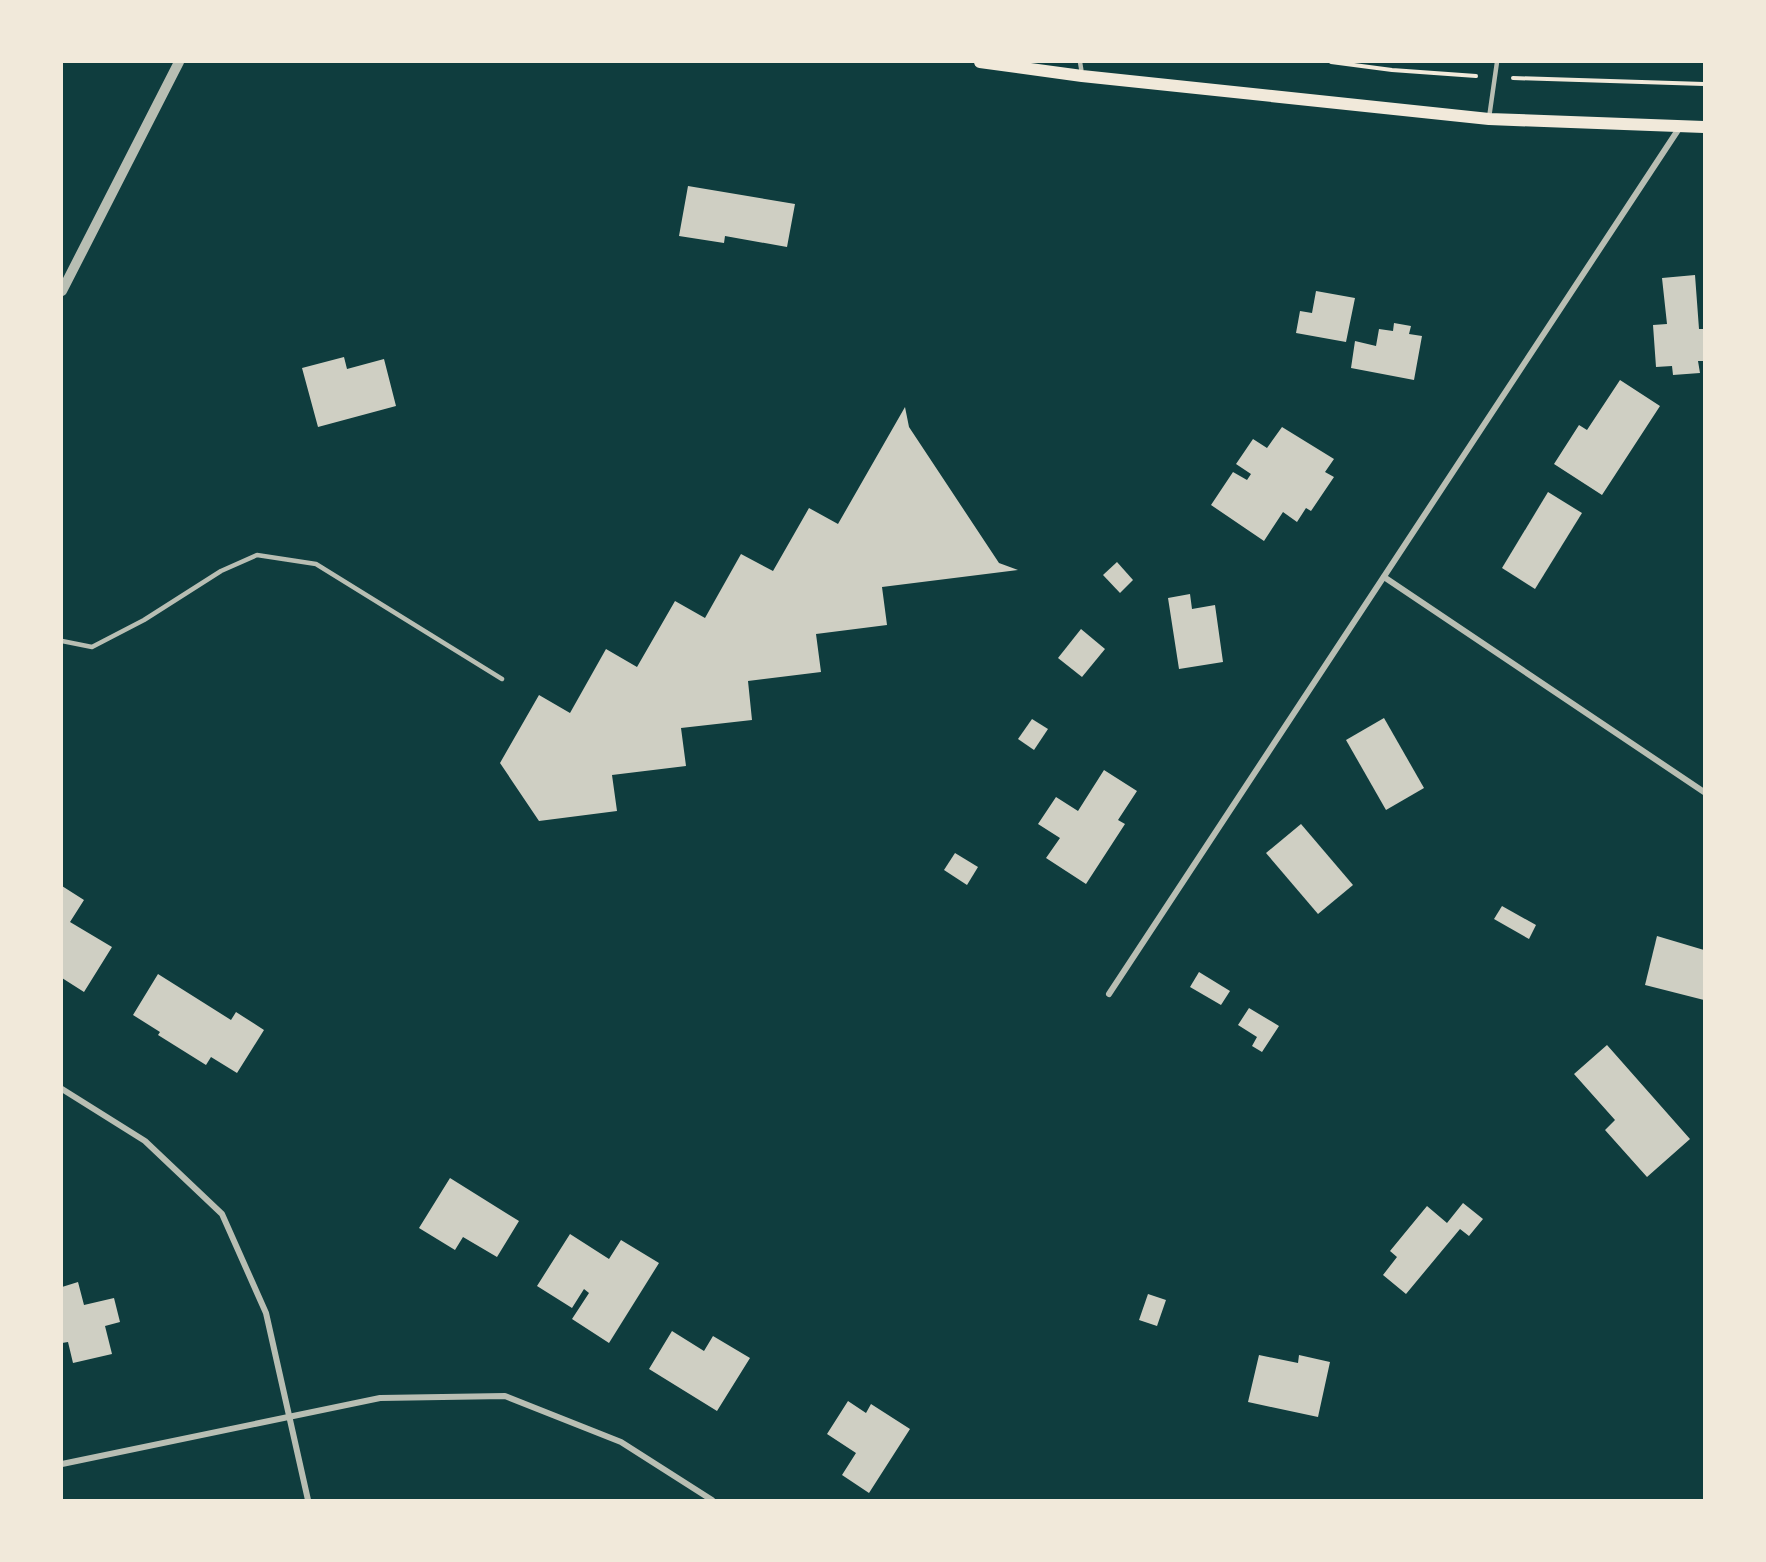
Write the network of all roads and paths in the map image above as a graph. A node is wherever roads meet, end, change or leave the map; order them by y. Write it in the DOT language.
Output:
graph roads {
  1 [pos="179,62"];
  2 [pos="980,62"];
  3 [pos="1080,62"];
  4 [pos="1331,62"];
  5 [pos="1497,62"];
  6 [pos="1082,76"];
  7 [pos="1495,77"];
  8 [pos="1704,84"];
  9 [pos="1489,119"];
  10 [pos="1681,127"];
  11 [pos="1704,127"];
  12 [pos="62,291"];
  13 [pos="1384,577"];
  14 [pos="62,641"];
  15 [pos="502,679"];
  16 [pos="1704,792"];
  17 [pos="1109,994"];
  18 [pos="62,1089"];
  19 [pos="288,1417"];
  20 [pos="62,1464"];
  21 [pos="308,1500"];
  22 [pos="712,1500"];
  1 -- 12 [label="street"];
  2 -- 6 [label="main road"];
  3 -- 6 [label="lane"];
  4 -- 7 [label="path"];
  5 -- 7 [label="lane"];
  6 -- 9 [label="main road"];
  7 -- 8 [label="path"];
  7 -- 9 [label="lane"];
  9 -- 10 [label="main road"];
  10 -- 11 [label="main road"];
  10 -- 13 [label="street"];
  13 -- 16 [label="street"];
  13 -- 17 [label="street"];
  14 -- 15 [label="lane"];
  18 -- 19 [label="street"];
  19 -- 20 [label="street"];
  19 -- 21 [label="street"];
  19 -- 22 [label="street"];
}
